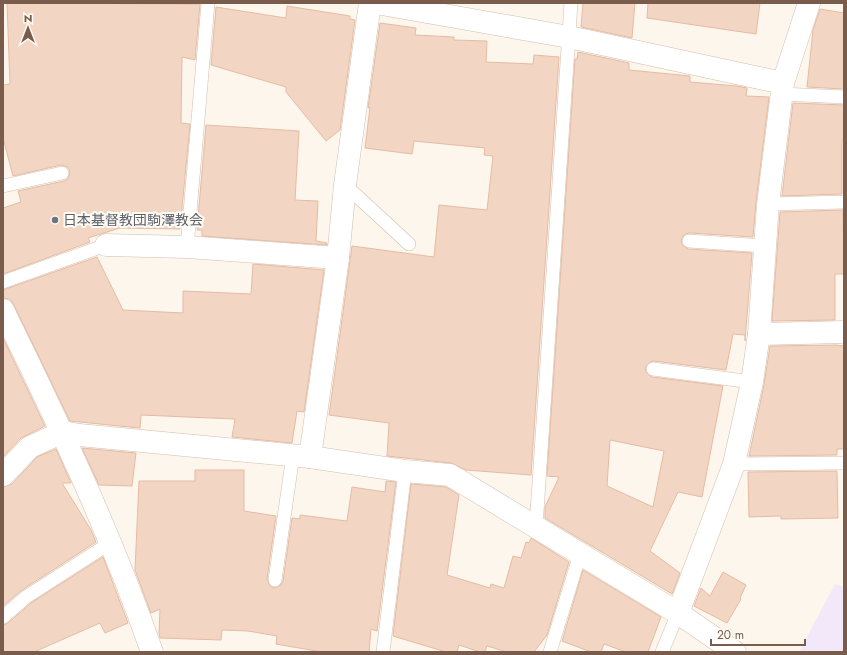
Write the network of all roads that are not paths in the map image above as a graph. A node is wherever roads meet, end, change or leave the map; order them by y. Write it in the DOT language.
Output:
graph roads {
  1 [pos="208,3"];
  2 [pos="370,3"];
  3 [pos="376,3"];
  4 [pos="571,3"];
  5 [pos="808,3"];
  6 [pos="569,37"];
  7 [pos="782,89"];
  8 [pos="844,97"];
  9 [pos="62,173"];
  10 [pos="345,184"];
  11 [pos="3,186"];
  12 [pos="844,202"];
  13 [pos="768,204"];
  14 [pos="689,241"];
  15 [pos="409,244"];
  16 [pos="106,245"];
  17 [pos="765,246"];
  18 [pos="187,247"];
  19 [pos="338,258"];
  20 [pos="3,282"];
  21 [pos="3,310"];
  22 [pos="844,332"];
  23 [pos="759,334"];
  24 [pos="653,369"];
  25 [pos="752,382"];
  26 [pos="63,432"];
  27 [pos="302,456"];
  28 [pos="844,463"];
  29 [pos="734,464"];
  30 [pos="405,471"];
  31 [pos="3,475"];
  32 [pos="536,527"];
  33 [pos="110,543"];
  34 [pos="580,554"];
  35 [pos="275,580"];
  36 [pos="678,612"];
  37 [pos="3,617"];
  38 [pos="152,652"];
  39 [pos="383,652"];
  40 [pos="550,652"];
  41 [pos="662,652"];
  42 [pos="735,652"];
  1 -- 18 [label="lane"];
  2 -- 10 [label="street"];
  3 -- 6 [label="street"];
  4 -- 6 [label="lane"];
  5 -- 7 [label="street"];
  6 -- 7 [label="street"];
  6 -- 32 [label="lane"];
  7 -- 8 [label="lane"];
  7 -- 13 [label="street"];
  9 -- 11 [label="lane"];
  10 -- 15 [label="lane"];
  10 -- 19 [label="street"];
  12 -- 13 [label="lane"];
  13 -- 17 [label="street"];
  14 -- 17 [label="lane"];
  16 -- 18 [label="street"];
  16 -- 20 [label="lane"];
  17 -- 23 [label="street"];
  18 -- 19 [label="street"];
  19 -- 27 [label="street"];
  21 -- 26 [label="street"];
  22 -- 23 [label="street"];
  23 -- 25 [label="street"];
  24 -- 25 [label="lane"];
  25 -- 29 [label="street"];
  26 -- 27 [label="street"];
  26 -- 31 [label="street"];
  26 -- 33 [label="street"];
  27 -- 30 [label="street"];
  27 -- 35 [label="lane"];
  28 -- 29 [label="lane"];
  29 -- 36 [label="street"];
  30 -- 32 [label="street"];
  30 -- 39 [label="lane"];
  32 -- 34 [label="street"];
  33 -- 37 [label="lane"];
  33 -- 38 [label="street"];
  34 -- 36 [label="street"];
  34 -- 40 [label="lane"];
  36 -- 41 [label="lane"];
  36 -- 42 [label="street"];
}
